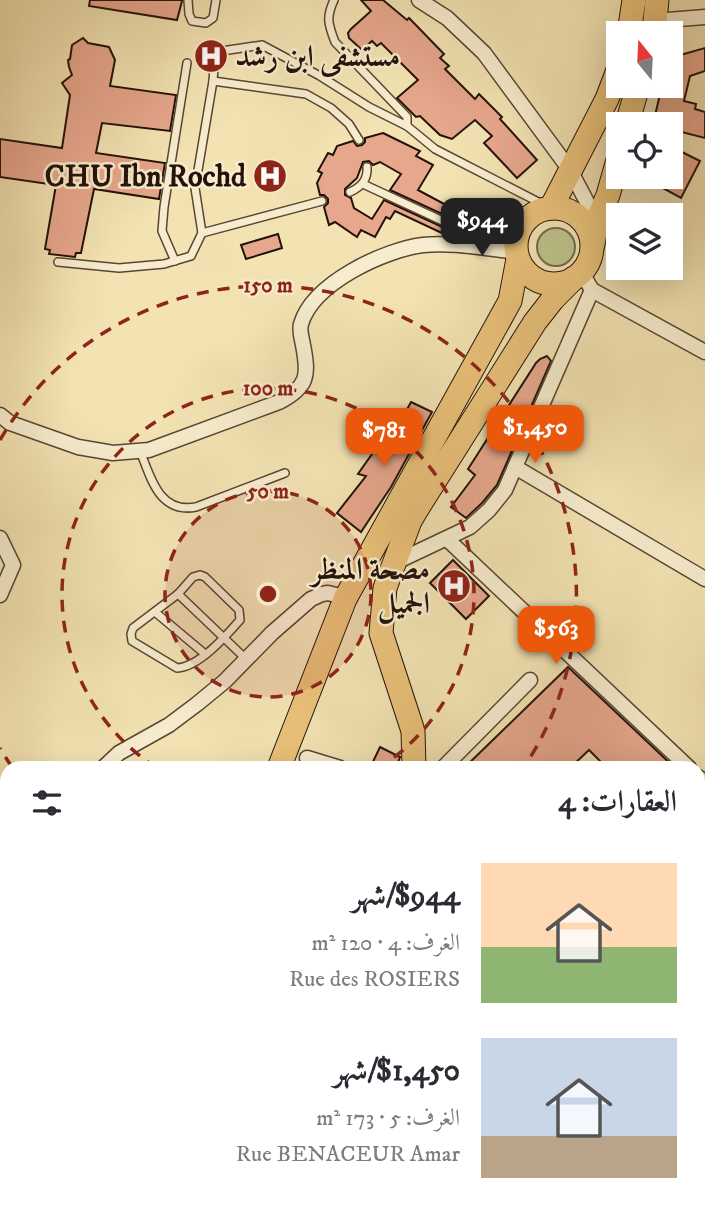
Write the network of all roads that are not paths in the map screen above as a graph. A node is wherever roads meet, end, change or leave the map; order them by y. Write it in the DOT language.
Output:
graph roads {
  1 [pos="188,0"];
  2 [pos="216,0"];
  3 [pos="334,0"];
  4 [pos="419,0"];
  5 [pos="634,0"];
  6 [pos="705,17"];
  7 [pos="655,18"];
  8 [pos="631,21"];
  9 [pos="187,63"];
  10 [pos="213,81"];
  11 [pos="607,98"];
  12 [pos="407,126"];
  13 [pos="359,140"];
  14 [pos="367,167"];
  15 [pos="570,170"];
  16 [pos="363,184"];
  17 [pos="610,189"];
  18 [pos="350,192"];
  19 [pos="322,201"];
  20 [pos="551,208"];
  21 [pos="597,220"];
  22 [pos="460,229"];
  23 [pos="202,233"];
  24 [pos="593,248"];
  25 [pos="515,254"];
  26 [pos="175,261"];
  27 [pos="58,262"];
  28 [pos="582,280"];
  29 [pos="705,352"];
  30 [pos="0,415"];
  31 [pos="140,451"];
  32 [pos="515,467"];
  33 [pos="285,473"];
  34 [pos="0,538"];
  35 [pos="447,539"];
  36 [pos="394,563"];
  37 [pos="705,579"];
  38 [pos="178,594"];
  39 [pos="0,595"];
  40 [pos="345,599"];
  41 [pos="155,612"];
  42 [pos="224,638"];
  43 [pos="205,654"];
  44 [pos="246,659"];
  45 [pos="530,680"];
  46 [pos="307,758"];
  47 [pos="110,761"];
  48 [pos="282,761"];
  49 [pos="317,761"];
  50 [pos="415,761"];
  51 [pos="450,761"];
  52 [pos="682,761"];
  1 -- 2 [label="lane"];
  3 -- 12 [label="lane"];
  4 -- 15 [label="street"];
  5 -- 8 [label="main road"];
  6 -- 7 [label="street"];
  9 -- 26 [label="lane"];
  10 -- 12 [label="lane"];
  10 -- 13 [label="lane"];
  10 -- 23 [label="lane"];
  11 -- 15 [label="main road"];
  12 -- 20 [label="lane"];
  14 -- 16 [label="lane"];
  15 -- 20 [label="main road"];
  15 -- 21 [label="street"];
  16 -- 18 [label="lane"];
  16 -- 22 [label="lane"];
  17 -- 21 [label="main road"];
  19 -- 23 [label="lane"];
  20 -- 24 [label="main road"];
  20 -- 25 [label="main road"];
  21 -- 24 [label="main road"];
  22 -- 25 [label="street"];
  23 -- 26 [label="lane"];
  24 -- 28 [label="main road"];
  25 -- 28 [label="main road"];
  25 -- 31 [label="street"];
  25 -- 40 [label="main road"];
  26 -- 27 [label="lane"];
  28 -- 29 [label="street"];
  28 -- 32 [label="street"];
  28 -- 36 [label="main road"];
  30 -- 31 [label="street"];
  31 -- 33 [label="lane"];
  32 -- 35 [label="street"];
  32 -- 37 [label="street"];
  34 -- 39 [label="street"];
  35 -- 36 [label="street"];
  35 -- 52 [label="street"];
  36 -- 50 [label="main road"];
  38 -- 41 [label="lane"];
  38 -- 42 [label="lane"];
  38 -- 42 [label="lane"];
  40 -- 44 [label="street"];
  40 -- 48 [label="main road"];
  41 -- 43 [label="lane"];
  41 -- 43 [label="lane"];
  42 -- 43 [label="lane"];
  42 -- 44 [label="lane"];
  44 -- 47 [label="street"];
  45 -- 51 [label="street"];
  46 -- 49 [label="street"];
}
